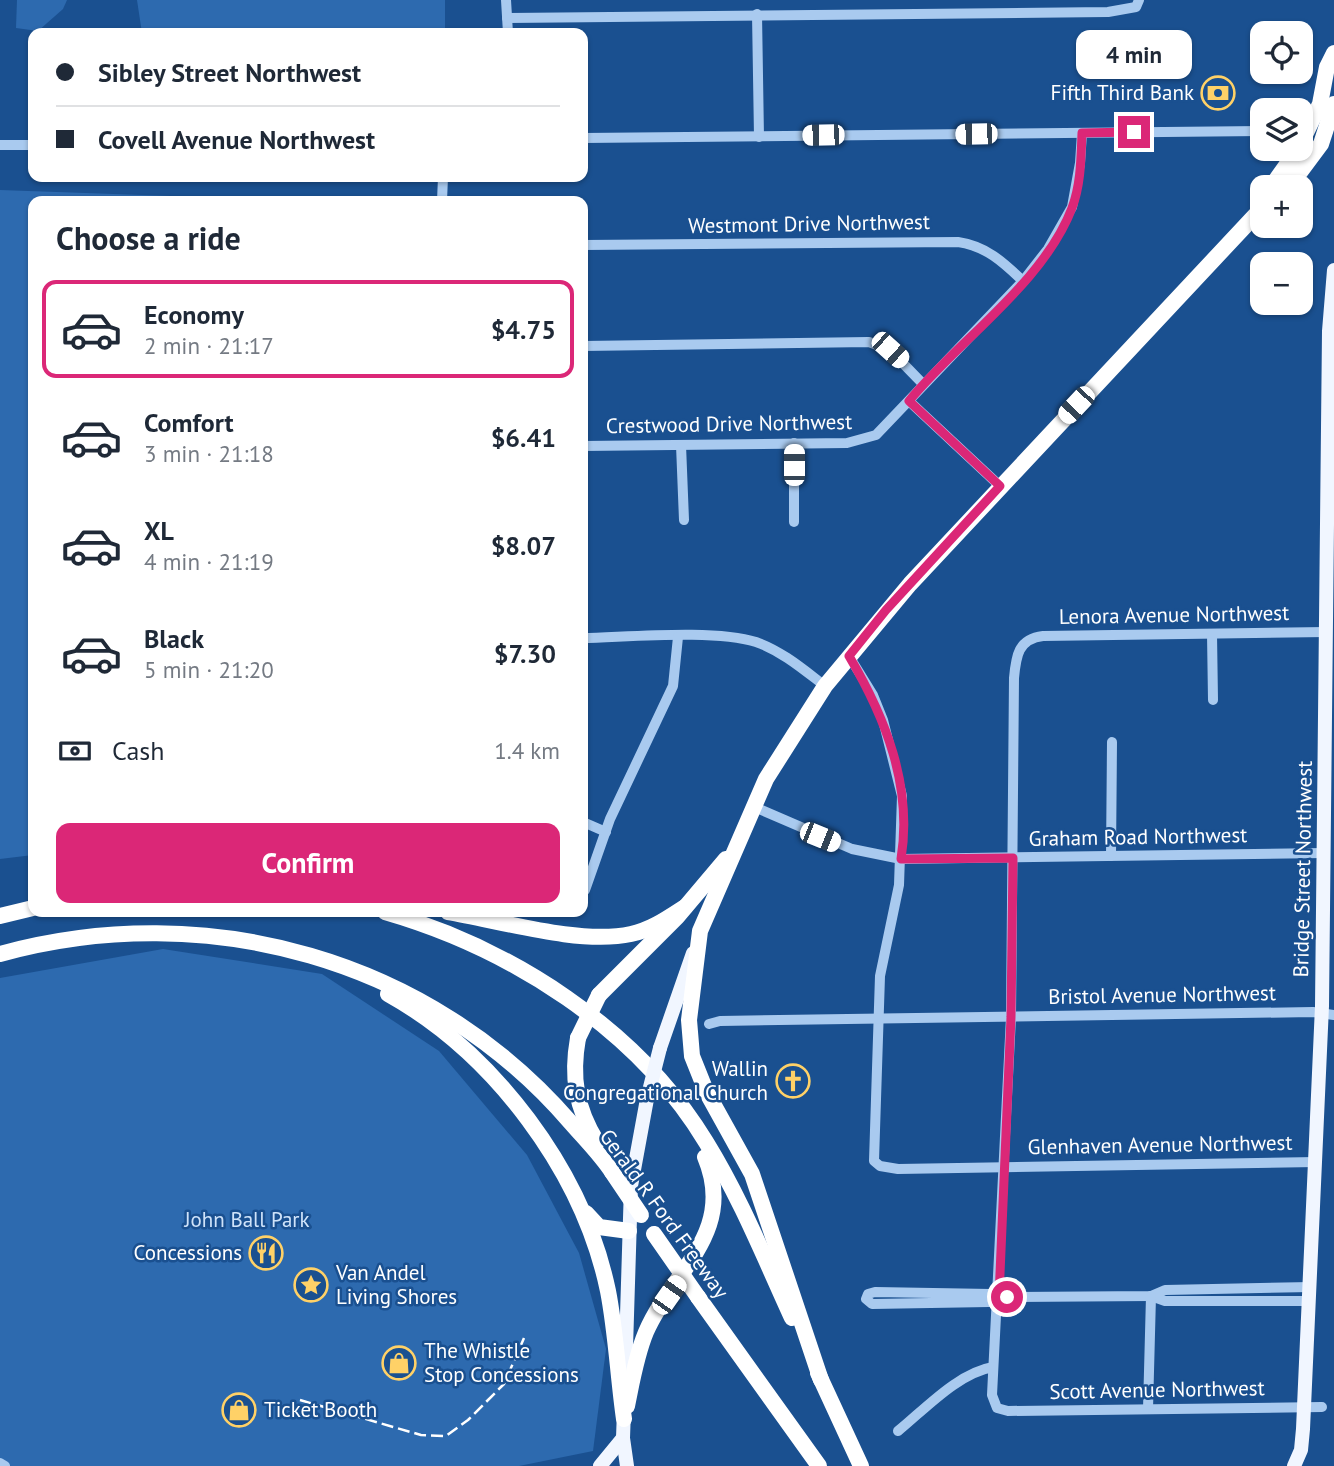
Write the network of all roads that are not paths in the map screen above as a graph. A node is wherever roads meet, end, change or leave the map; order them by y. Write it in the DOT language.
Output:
graph roads {
  1 [pos="506,0"];
  2 [pos="918,0"];
  3 [pos="1138,4"];
  4 [pos="918,13"];
  5 [pos="757,14"];
  6 [pos="507,18"];
  7 [pos="508,28"];
  8 [pos="1334,53"];
  9 [pos="1334,104"];
  10 [pos="1313,115"];
  11 [pos="1250,131"];
  12 [pos="1330,131"];
  13 [pos="1082,133"];
  14 [pos="759,137"];
  15 [pos="588,138"];
  16 [pos="0,145"];
  17 [pos="28,145"];
  18 [pos="1298,175"];
  19 [pos="1250,221"];
  20 [pos="588,246"];
  21 [pos="1334,271"];
  22 [pos="1023,281"];
  23 [pos="588,346"];
  24 [pos="923,384"];
  25 [pos="909,401"];
  26 [pos="794,443"];
  27 [pos="681,445"];
  28 [pos="588,446"];
  29 [pos="1000,486"];
  30 [pos="684,520"];
  31 [pos="794,522"];
  32 [pos="1330,571"];
  33 [pos="1326,632"];
  34 [pos="1212,635"];
  35 [pos="678,637"];
  36 [pos="588,638"];
  37 [pos="849,656"];
  38 [pos="825,686"];
  39 [pos="1213,700"];
  40 [pos="1112,742"];
  41 [pos="752,806"];
  42 [pos="588,824"];
  43 [pos="606,832"];
  44 [pos="732,853"];
  45 [pos="1324,853"];
  46 [pos="1111,856"];
  47 [pos="1013,858"];
  48 [pos="901,859"];
  49 [pos="588,882"];
  50 [pos="685,907"];
  51 [pos="28,909"];
  52 [pos="0,916"];
  53 [pos="400,917"];
  54 [pos="475,917"];
  55 [pos="700,931"];
  56 [pos="0,954"];
  57 [pos="331,961"];
  58 [pos="1328,1014"];
  59 [pos="1011,1017"];
  60 [pos="877,1018"];
  61 [pos="709,1024"];
  62 [pos="668,1091"];
  63 [pos="1316,1162"];
  64 [pos="1003,1167"];
  65 [pos="611,1170"];
  66 [pos="576,1200"];
  67 [pos="629,1231"];
  68 [pos="1310,1294"];
  69 [pos="1151,1296"];
  70 [pos="999,1297"];
  71 [pos="866,1299"];
  72 [pos="993,1367"];
  73 [pos="821,1380"];
  74 [pos="1303,1407"];
  75 [pos="1322,1407"];
  76 [pos="1148,1409"];
  77 [pos="624,1419"];
  78 [pos="898,1432"];
  79 [pos="623,1438"];
  80 [pos="0,1463"];
  81 [pos="5,1466"];
  82 [pos="600,1466"];
  83 [pos="627,1466"];
  84 [pos="819,1466"];
  85 [pos="861,1466"];
  86 [pos="1294,1466"];
  1 -- 6 [label="street"];
  2 -- 4 [label="street"];
  3 -- 4 [label="street"];
  4 -- 5 [label="street"];
  5 -- 6 [label="street"];
  5 -- 14 [label="street"];
  6 -- 7 [label="street"];
  8 -- 10 [label="highway"];
  9 -- 12 [label="highway"];
  11 -- 13 [label="street"];
  12 -- 18 [label="highway"];
  13 -- 14 [label="street"];
  13 -- 22 [label="street"];
  14 -- 15 [label="street"];
  16 -- 17 [label="street"];
  19 -- 29 [label="highway"];
  20 -- 22 [label="street, Westmont Drive Northwest"];
  21 -- 32 [label="main road, Bridge Street Northwest"];
  22 -- 24 [label="street"];
  23 -- 24 [label="street"];
  24 -- 25 [label="street"];
  25 -- 26 [label="street, Crestwood Drive Northwest"];
  25 -- 29 [label="street"];
  26 -- 27 [label="street, Crestwood Drive Northwest"];
  26 -- 31 [label="street"];
  27 -- 28 [label="street, Crestwood Drive Northwest"];
  27 -- 30 [label="street"];
  29 -- 37 [label="highway"];
  32 -- 33 [label="main road, Bridge Street Northwest"];
  33 -- 34 [label="street, Lenora Avenue Northwest"];
  33 -- 45 [label="main road, Bridge Street Northwest"];
  34 -- 39 [label="street"];
  34 -- 47 [label="street, Lenora Avenue Northwest"];
  35 -- 36 [label="street"];
  35 -- 38 [label="street"];
  35 -- 43 [label="street"];
  37 -- 38 [label="highway"];
  37 -- 48 [label="street"];
  38 -- 41 [label="highway"];
  40 -- 46 [label="street"];
  41 -- 44 [label="highway"];
  41 -- 48 [label="street, Graham Road Northwest"];
  42 -- 43 [label="street"];
  43 -- 49 [label="street"];
  44 -- 50 [label="highway"];
  44 -- 55 [label="highway"];
  45 -- 46 [label="street, Graham Road Northwest"];
  45 -- 58 [label="main road, Bridge Street Northwest"];
  46 -- 47 [label="street, Graham Road Northwest"];
  47 -- 48 [label="street, Graham Road Northwest"];
  47 -- 59 [label="street"];
  48 -- 60 [label="street"];
  50 -- 54 [label="highway"];
  50 -- 65 [label="highway, bridge"];
  51 -- 52 [label="highway"];
  53 -- 62 [label="highway"];
  55 -- 67 [label="main road, bridge"];
  55 -- 73 [label="highway"];
  56 -- 57 [label="highway, Gerald R Ford Freeway"];
  57 -- 65 [label="highway, Gerald R Ford Freeway"];
  57 -- 66 [label="highway"];
  58 -- 59 [label="street, Bristol Avenue Northwest"];
  58 -- 63 [label="main road, Bridge Street Northwest"];
  59 -- 60 [label="street, Bristol Avenue Northwest"];
  59 -- 64 [label="street"];
  60 -- 61 [label="street, Bristol Avenue Northwest"];
  60 -- 64 [label="street, Glenhaven Avenue Northwest"];
  62 -- 73 [label="highway"];
  62 -- 77 [label="highway"];
  63 -- 64 [label="street, Glenhaven Avenue Northwest"];
  63 -- 68 [label="main road, Bridge Street Northwest"];
  64 -- 70 [label="street"];
  65 -- 84 [label="highway, Gerald R Ford Freeway, bridge"];
  66 -- 67 [label="highway"];
  66 -- 77 [label="highway"];
  67 -- 77 [label="main road"];
  68 -- 69 [label="street"];
  68 -- 74 [label="main road, Bridge Street Northwest"];
  69 -- 70 [label="street"];
  69 -- 76 [label="street"];
  70 -- 71 [label="street"];
  70 -- 72 [label="street"];
  72 -- 76 [label="street, Scott Avenue Northwest"];
  72 -- 78 [label="street"];
  73 -- 85 [label="highway"];
  74 -- 75 [label="street, Scott Avenue Northwest"];
  74 -- 76 [label="street, Scott Avenue Northwest"];
  74 -- 86 [label="main road, Bridge Street Northwest"];
  77 -- 79 [label="main road"];
  79 -- 82 [label="main road"];
  79 -- 83 [label="main road"];
  80 -- 81 [label="street"];
}
